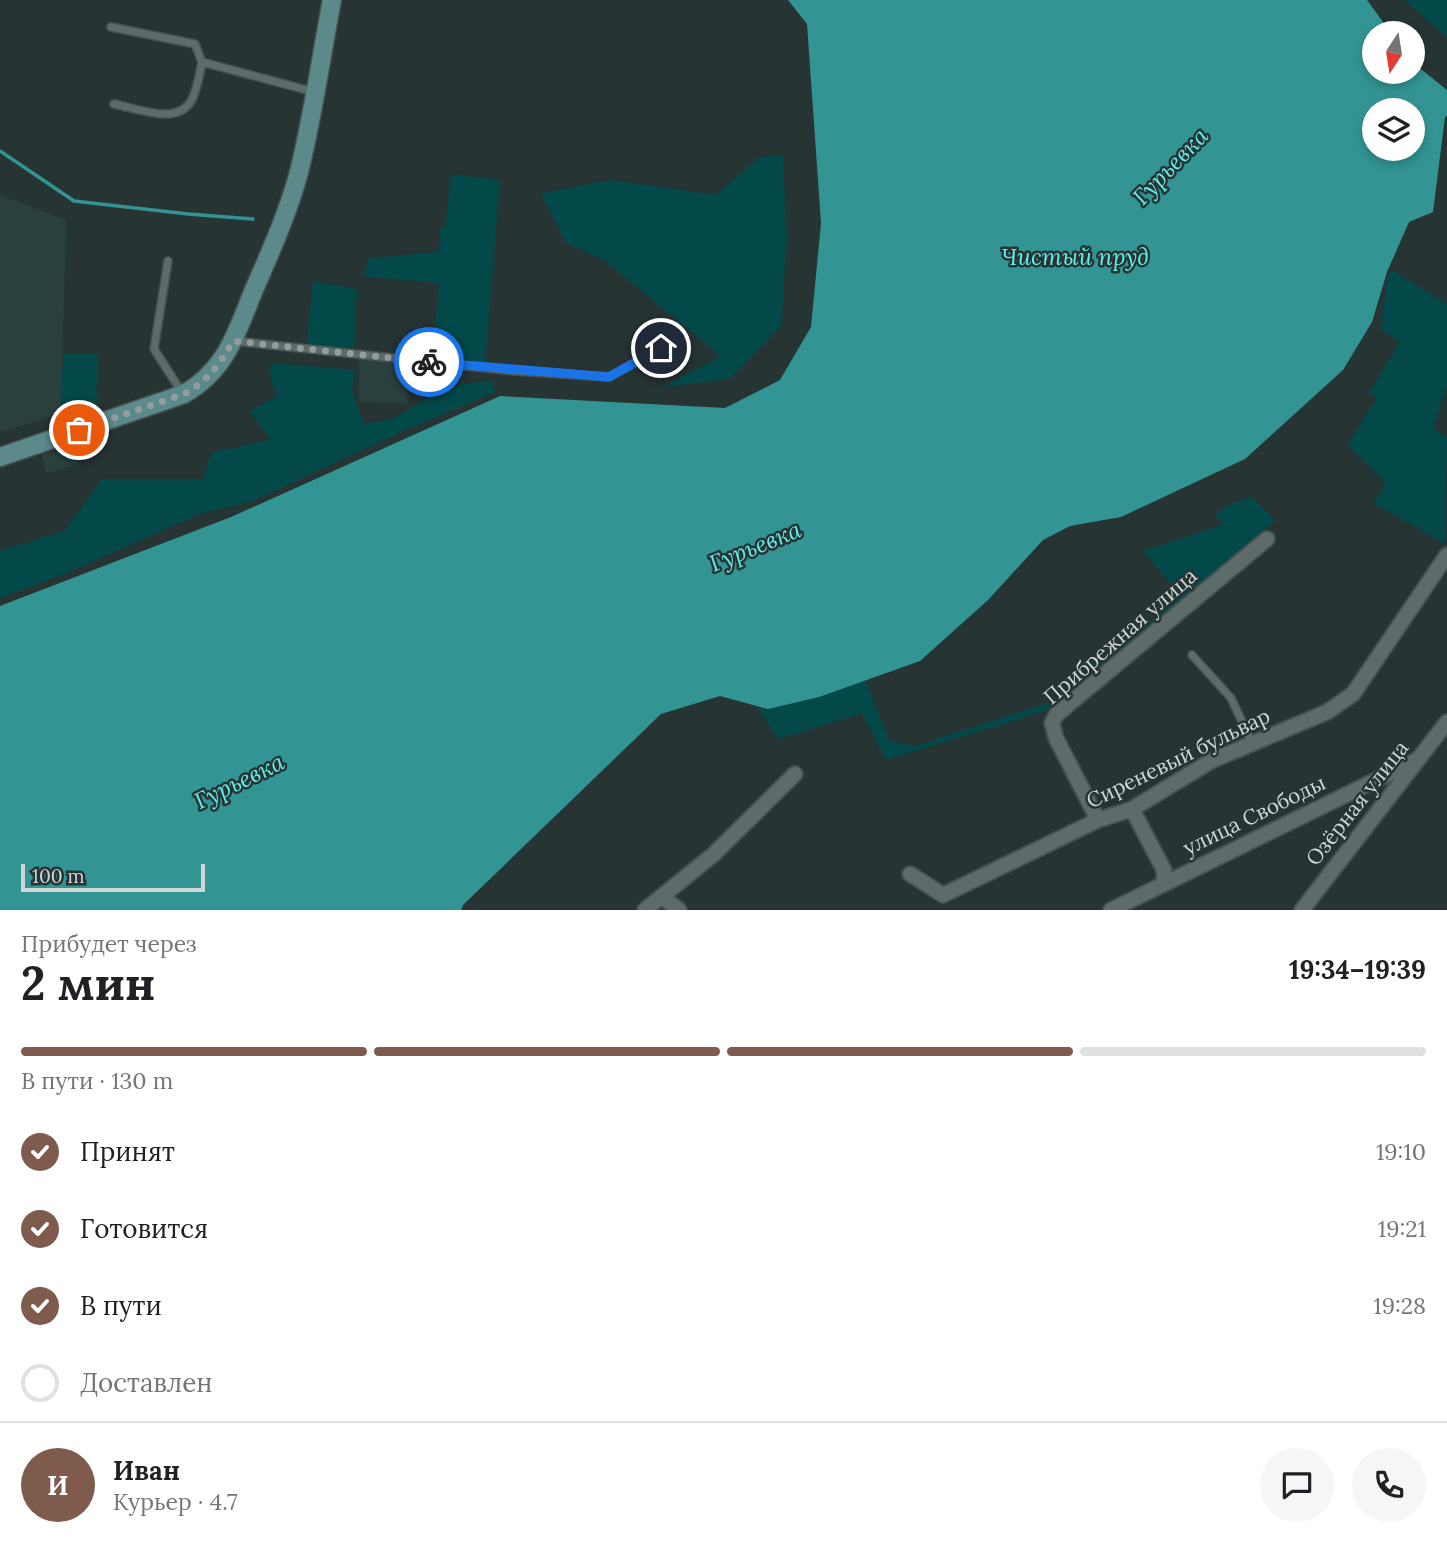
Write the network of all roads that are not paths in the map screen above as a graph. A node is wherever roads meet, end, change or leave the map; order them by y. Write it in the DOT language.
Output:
graph roads {
  1 [pos="332,0"];
  2 [pos="111,27"];
  3 [pos="202,62"];
  4 [pos="315,92"];
  5 [pos="114,104"];
  6 [pos="168,261"];
  7 [pos="233,341"];
  8 [pos="661,348"];
  9 [pos="184,394"];
  10 [pos="0,457"];
  11 [pos="1267,539"];
  12 [pos="1447,555"];
  13 [pos="1192,654"];
  14 [pos="1447,722"];
  15 [pos="1252,744"];
  16 [pos="1417,760"];
  17 [pos="795,774"];
  18 [pos="1132,808"];
  19 [pos="1098,820"];
  20 [pos="910,874"];
  21 [pos="1164,882"];
  22 [pos="662,897"];
  23 [pos="645,910"];
  24 [pos="678,910"];
  25 [pos="1111,910"];
  26 [pos="1302,910"];
  1 -- 4 [label="main road"];
  2 -- 3 [label="lane"];
  3 -- 4 [label="lane"];
  3 -- 5 [label="lane"];
  4 -- 7 [label="main road"];
  6 -- 9 [label="lane"];
  7 -- 8 [label="lane"];
  7 -- 9 [label="main road"];
  9 -- 10 [label="main road"];
  11 -- 19 [label="street, Прибрежная улица"];
  12 -- 15 [label="street, Сиреневый бульвар"];
  13 -- 15 [label="lane"];
  14 -- 16 [label="street, Озёрная улица"];
  15 -- 18 [label="street, Сиреневый бульвар"];
  16 -- 21 [label="street, улица Свободы"];
  16 -- 26 [label="street, Озёрная улица"];
  17 -- 22 [label="street"];
  18 -- 19 [label="street, Сиреневый бульвар"];
  18 -- 21 [label="street"];
  19 -- 20 [label="street, Сиреневый бульвар"];
  21 -- 25 [label="street, улица Свободы"];
  22 -- 23 [label="street"];
  22 -- 24 [label="street"];
}
